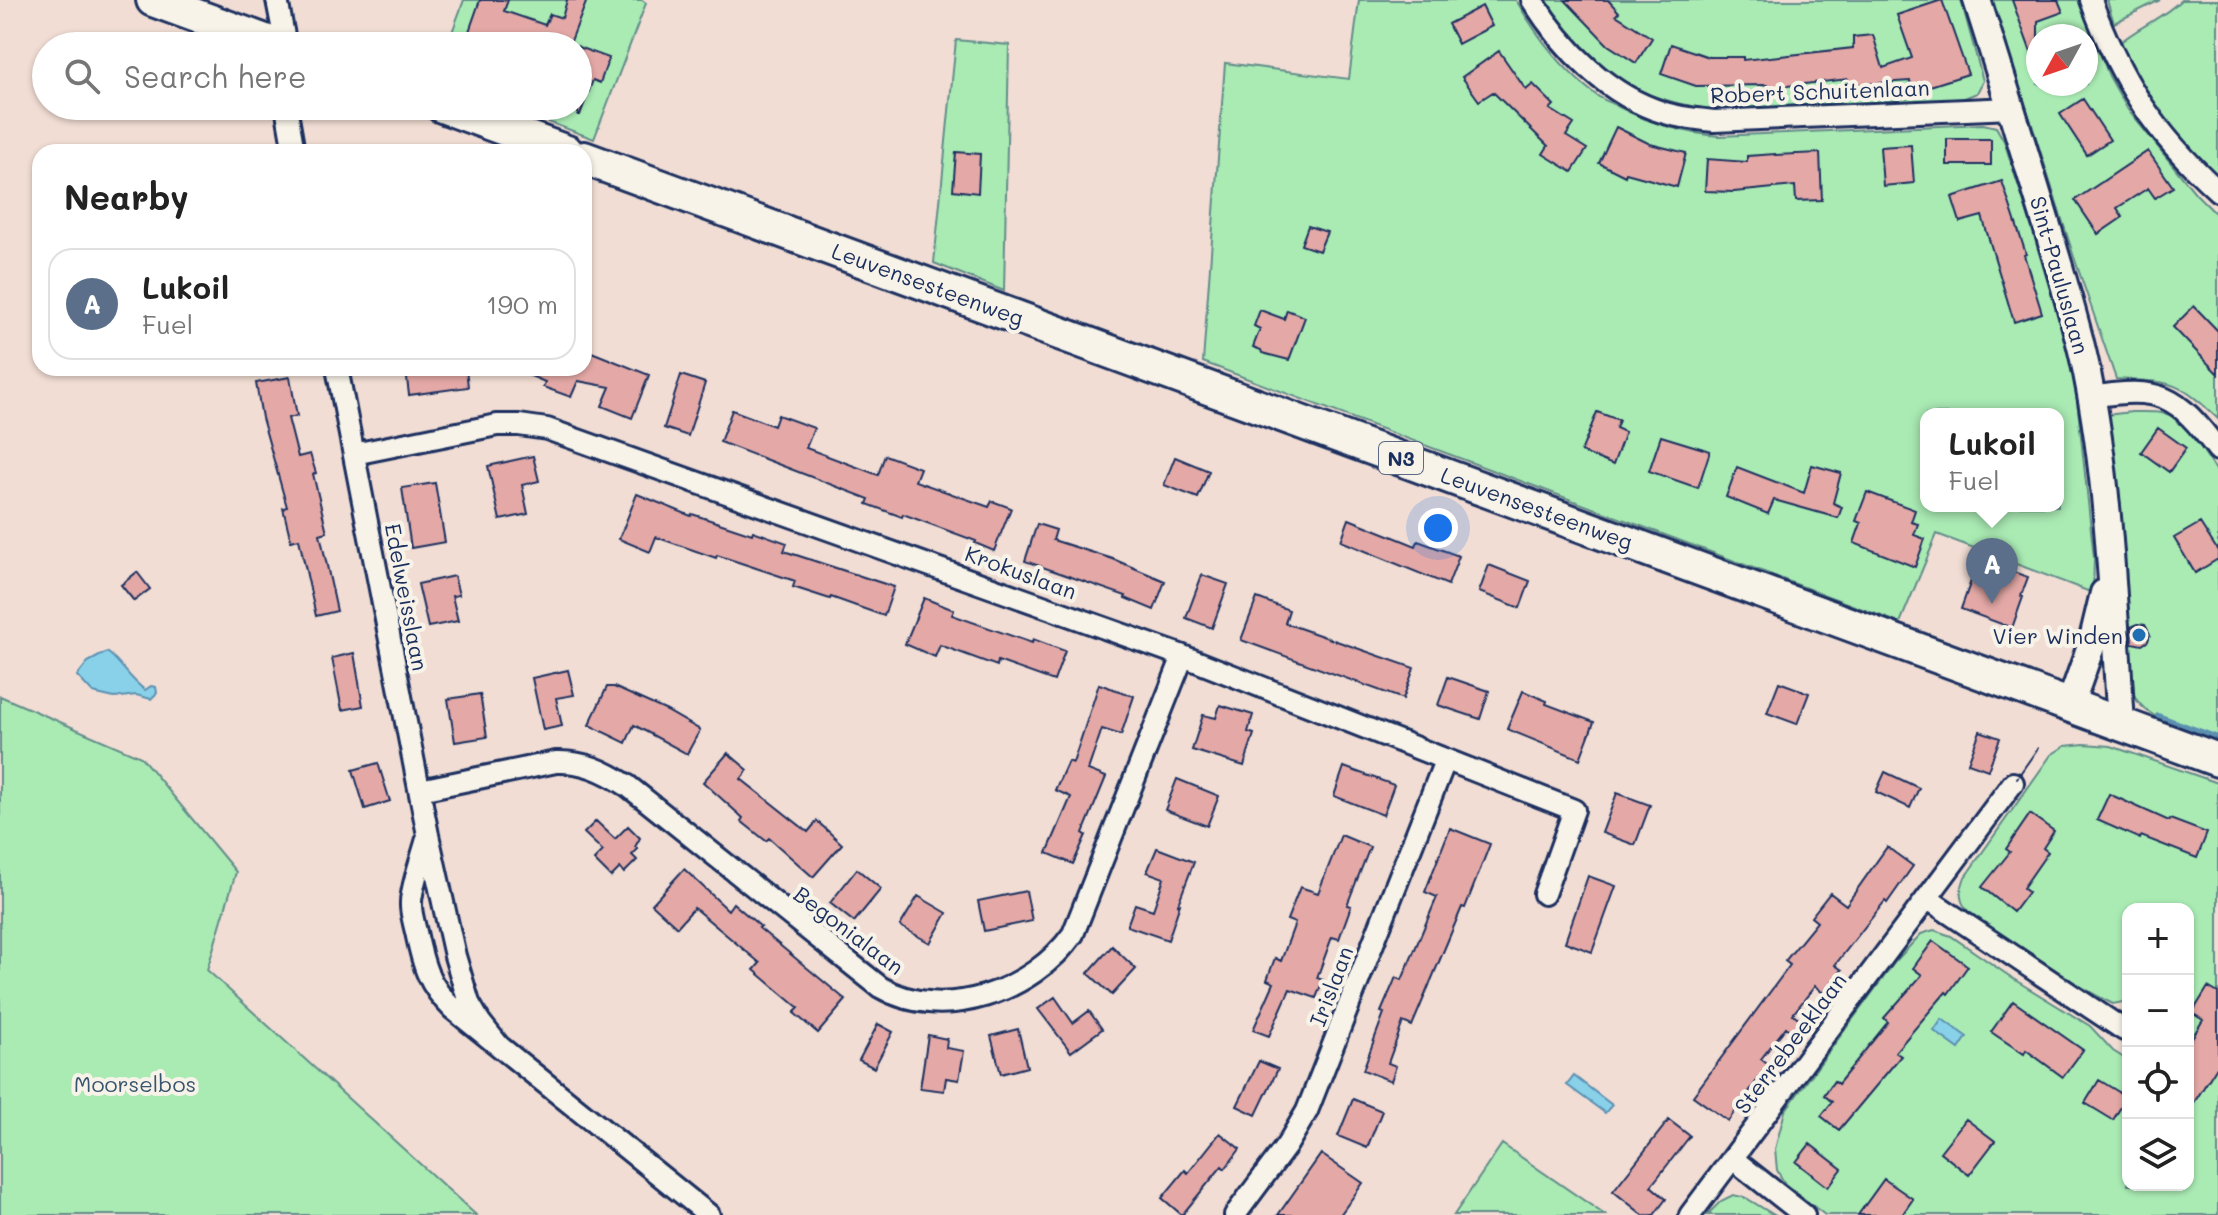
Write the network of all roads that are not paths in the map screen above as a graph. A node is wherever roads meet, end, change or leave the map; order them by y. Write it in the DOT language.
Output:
graph roads {
  1 [pos="153,0"];
  2 [pos="277,0"];
  3 [pos="1532,0"];
  4 [pos="1977,0"];
  5 [pos="2091,0"];
  6 [pos="241,32"];
  7 [pos="283,32"];
  8 [pos="2012,108"];
  9 [pos="288,120"];
  10 [pos="480,120"];
  11 [pos="293,144"];
  12 [pos="545,144"];
  13 [pos="592,161"];
  14 [pos="2218,191"];
  15 [pos="339,376"];
  16 [pos="2091,397"];
  17 [pos="2217,449"];
  18 [pos="354,454"];
  19 [pos="2110,558"];
  20 [pos="1183,656"];
  21 [pos="2070,705"];
  22 [pos="2121,723"];
  23 [pos="2218,760"];
  24 [pos="1445,761"];
  25 [pos="2013,783"];
  26 [pos="420,790"];
  27 [pos="428,835"];
  28 [pos="1544,894"];
  29 [pos="1928,899"];
  30 [pos="446,911"];
  31 [pos="412,913"];
  32 [pos="455,956"];
  33 [pos="422,963"];
  34 [pos="2122,1029"];
  35 [pos="499,1046"];
  36 [pos="1733,1159"];
  37 [pos="709,1215"];
  38 [pos="1235,1215"];
  39 [pos="1690,1215"];
  40 [pos="1804,1215"];
  1 -- 6 [label="main road"];
  2 -- 7 [label="street"];
  3 -- 8 [label="street, Robert Schuitenlaan"];
  4 -- 8 [label="street, Sint-Pauluslaan"];
  5 -- 14 [label="street"];
  8 -- 16 [label="street, Sint-Pauluslaan"];
  9 -- 11 [label="street"];
  10 -- 12 [label="main road"];
  13 -- 21 [label="main road, Leuvensesteenweg / N3"];
  15 -- 18 [label="street, Edelweisslaan"];
  16 -- 17 [label="street"];
  16 -- 19 [label="street, Sint-Pauluslaan"];
  18 -- 20 [label="street, Krokuslaan"];
  18 -- 26 [label="street, Edelweisslaan"];
  19 -- 21 [label="street, Sint-Pauluslaan"];
  19 -- 22 [label="street, Sint-Pauluslaan"];
  20 -- 24 [label="street, Krokuslaan"];
  20 -- 26 [label="street, Begonialaan"];
  21 -- 22 [label="main road, Leuvensesteenweg / N3"];
  22 -- 23 [label="main road, Leuvensesteenweg / N3"];
  24 -- 28 [label="street, Krokuslaan"];
  24 -- 38 [label="street, Irislaan"];
  25 -- 29 [label="street, Sterrebeeklaan"];
  26 -- 27 [label="street, Edelweisslaan"];
  27 -- 30 [label="street, Edelweisslaan"];
  27 -- 31 [label="street, Edelweisslaan"];
  29 -- 34 [label="street"];
  29 -- 36 [label="street, Sterrebeeklaan"];
  30 -- 31 [label="street"];
  30 -- 32 [label="street, Edelweisslaan"];
  31 -- 33 [label="street, Edelweisslaan"];
  32 -- 33 [label="street"];
  32 -- 35 [label="street, Edelweisslaan"];
  33 -- 35 [label="street, Edelweisslaan"];
  35 -- 37 [label="street, Edelweisslaan"];
  36 -- 39 [label="street, Sterrebeeklaan"];
  36 -- 40 [label="street"];
}
